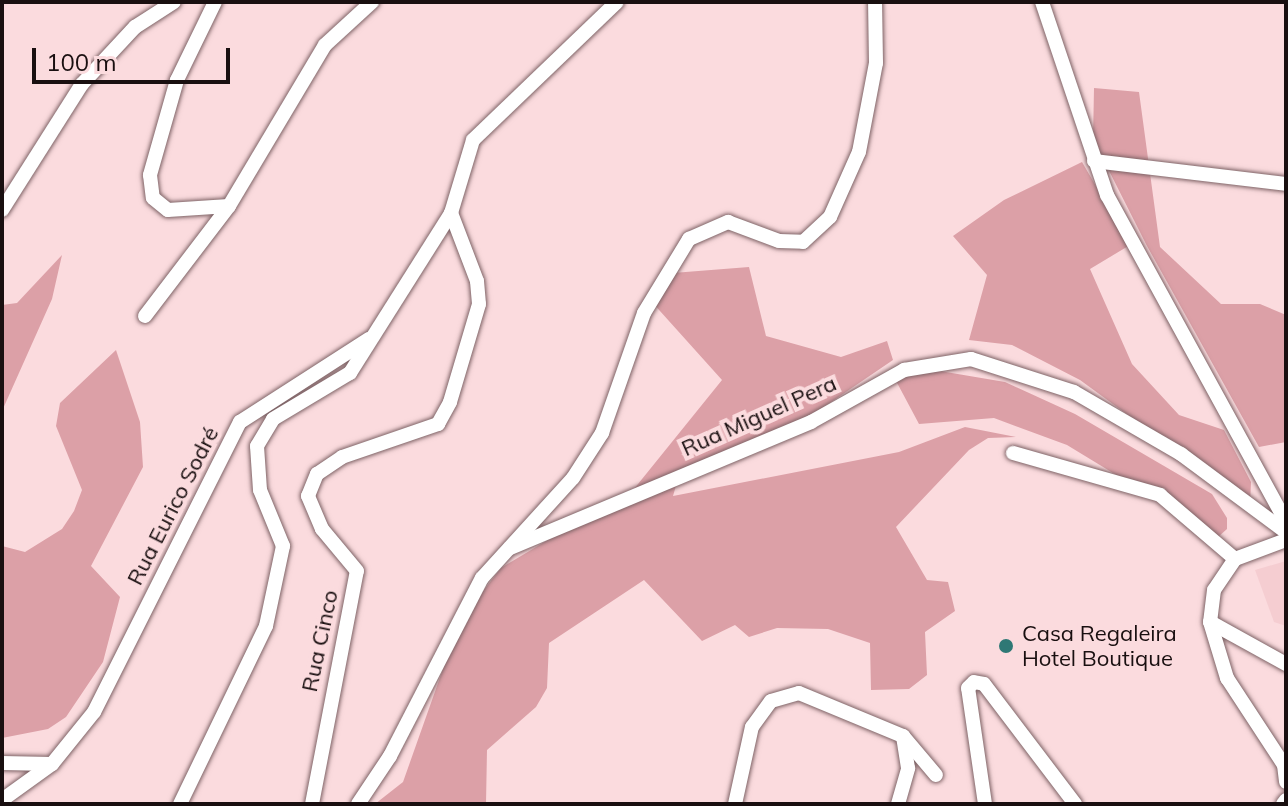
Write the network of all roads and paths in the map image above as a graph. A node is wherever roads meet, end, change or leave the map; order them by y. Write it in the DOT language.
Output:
graph roads {
  1 [pos="174,2"];
  2 [pos="215,2"];
  3 [pos="372,2"];
  4 [pos="617,2"];
  5 [pos="875,2"];
  6 [pos="1042,2"];
  7 [pos="158,8"];
  8 [pos="1094,161"];
  9 [pos="1286,184"];
  10 [pos="229,206"];
  11 [pos="2,210"];
  12 [pos="451,213"];
  13 [pos="145,316"];
  14 [pos="376,335"];
  15 [pos="1013,453"];
  16 [pos="1286,522"];
  17 [pos="1286,532"];
  18 [pos="1286,540"];
  19 [pos="506,550"];
  20 [pos="1235,559"];
  21 [pos="1210,622"];
  22 [pos="1286,664"];
  23 [pos="903,736"];
  24 [pos="2,763"];
  25 [pos="52,764"];
  26 [pos="936,775"];
  27 [pos="1286,782"];
  28 [pos="2,800"];
  29 [pos="180,804"];
  30 [pos="312,804"];
  31 [pos="358,804"];
  32 [pos="735,804"];
  33 [pos="898,804"];
  34 [pos="985,804"];
  35 [pos="1075,804"];
  1 -- 7 [label="street"];
  2 -- 10 [label="street"];
  3 -- 10 [label="street"];
  4 -- 12 [label="street, Rua Eurico Sodré"];
  5 -- 19 [label="street"];
  6 -- 8 [label="street"];
  7 -- 11 [label="street"];
  8 -- 9 [label="street"];
  8 -- 16 [label="street"];
  10 -- 13 [label="street"];
  12 -- 14 [label="street, Rua Eurico Sodré"];
  12 -- 30 [label="street, Rua Cinco"];
  14 -- 25 [label="street, Rua Eurico Sodré"];
  14 -- 29 [label="street"];
  15 -- 20 [label="street"];
  17 -- 19 [label="street, Rua Miguel Pera"];
  18 -- 20 [label="street"];
  19 -- 31 [label="street"];
  20 -- 21 [label="street"];
  21 -- 22 [label="street"];
  21 -- 27 [label="street"];
  23 -- 26 [label="street"];
  23 -- 32 [label="street"];
  23 -- 33 [label="street"];
  24 -- 25 [label="street"];
  25 -- 28 [label="street, Rua Eurico Sodré"];
  34 -- 35 [label="street"];
}
